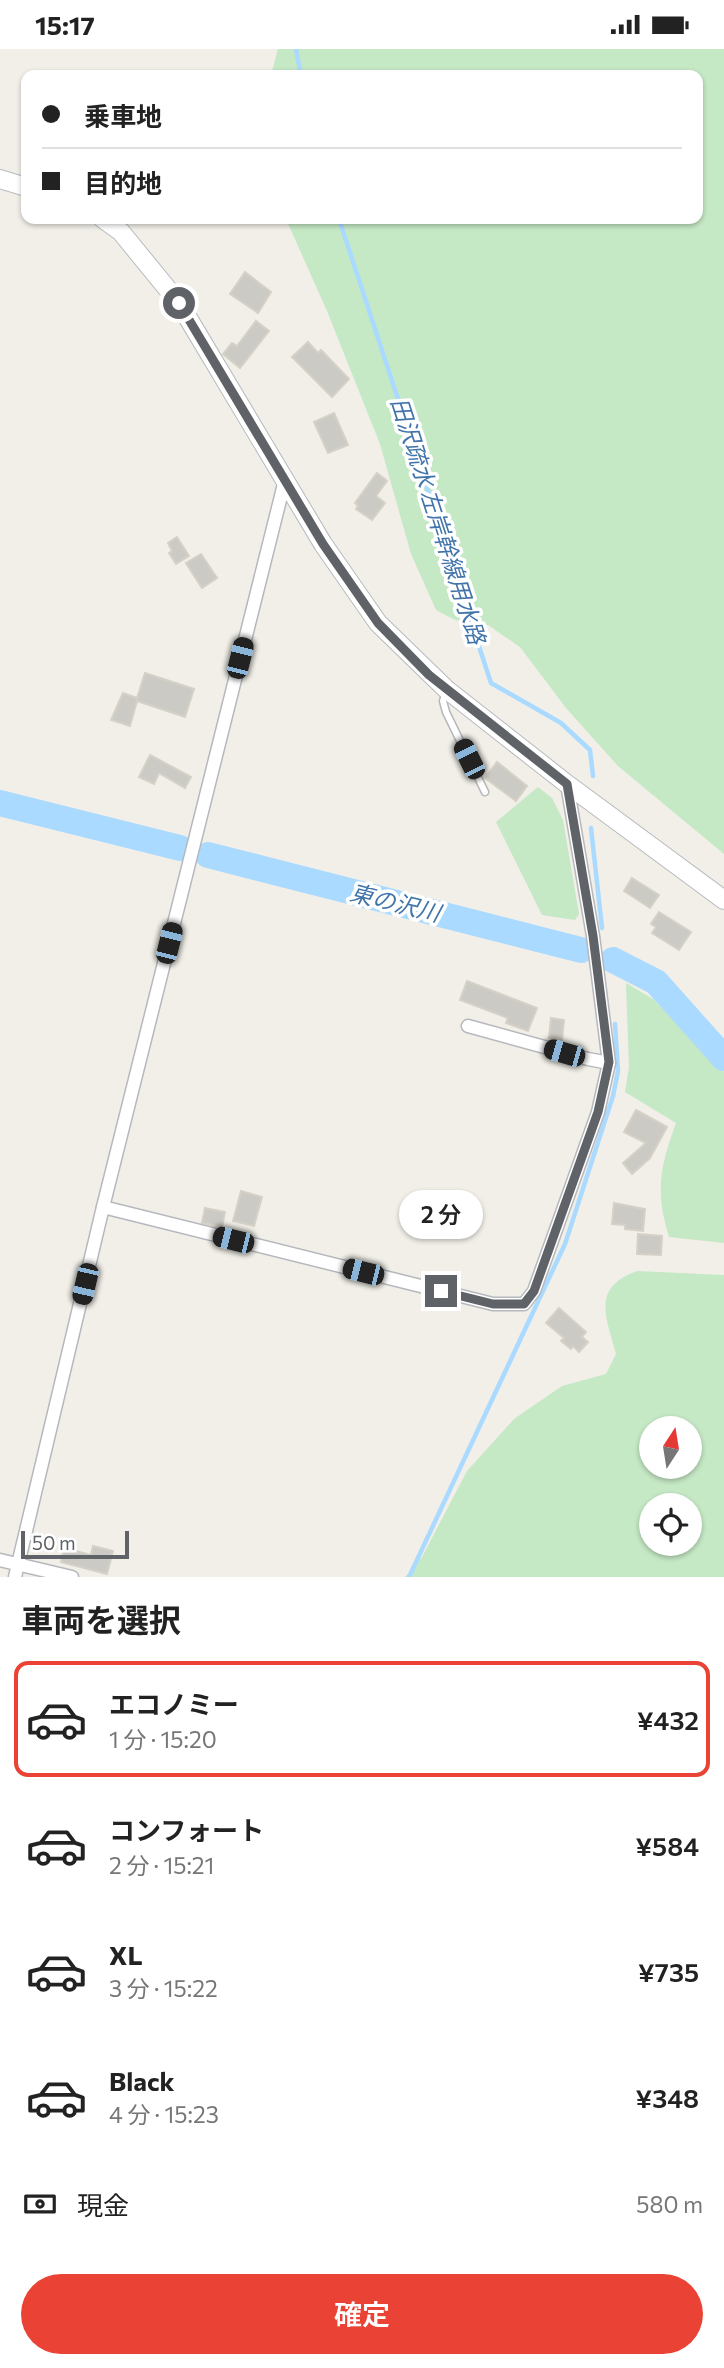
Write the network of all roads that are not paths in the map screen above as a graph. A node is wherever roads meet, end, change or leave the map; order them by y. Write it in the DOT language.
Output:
graph roads {
  1 [pos="0,179"];
  2 [pos="21,185"];
  3 [pos="110,224"];
  4 [pos="285,480"];
  5 [pos="446,689"];
  6 [pos="567,784"];
  7 [pos="485,792"];
  8 [pos="724,900"];
  9 [pos="468,1026"];
  10 [pos="609,1062"];
  11 [pos="103,1207"];
  12 [pos="0,1560"];
  13 [pos="17,1571"];
  14 [pos="72,1577"];
  1 -- 2 [label="street"];
  3 -- 4 [label="street"];
  4 -- 5 [label="street"];
  4 -- 11 [label="street"];
  5 -- 6 [label="street"];
  5 -- 7 [label="lane"];
  6 -- 8 [label="street"];
  6 -- 10 [label="street"];
  9 -- 10 [label="street"];
  10 -- 11 [label="street"];
  11 -- 13 [label="street"];
  12 -- 13 [label="street"];
  13 -- 14 [label="street"];
}
